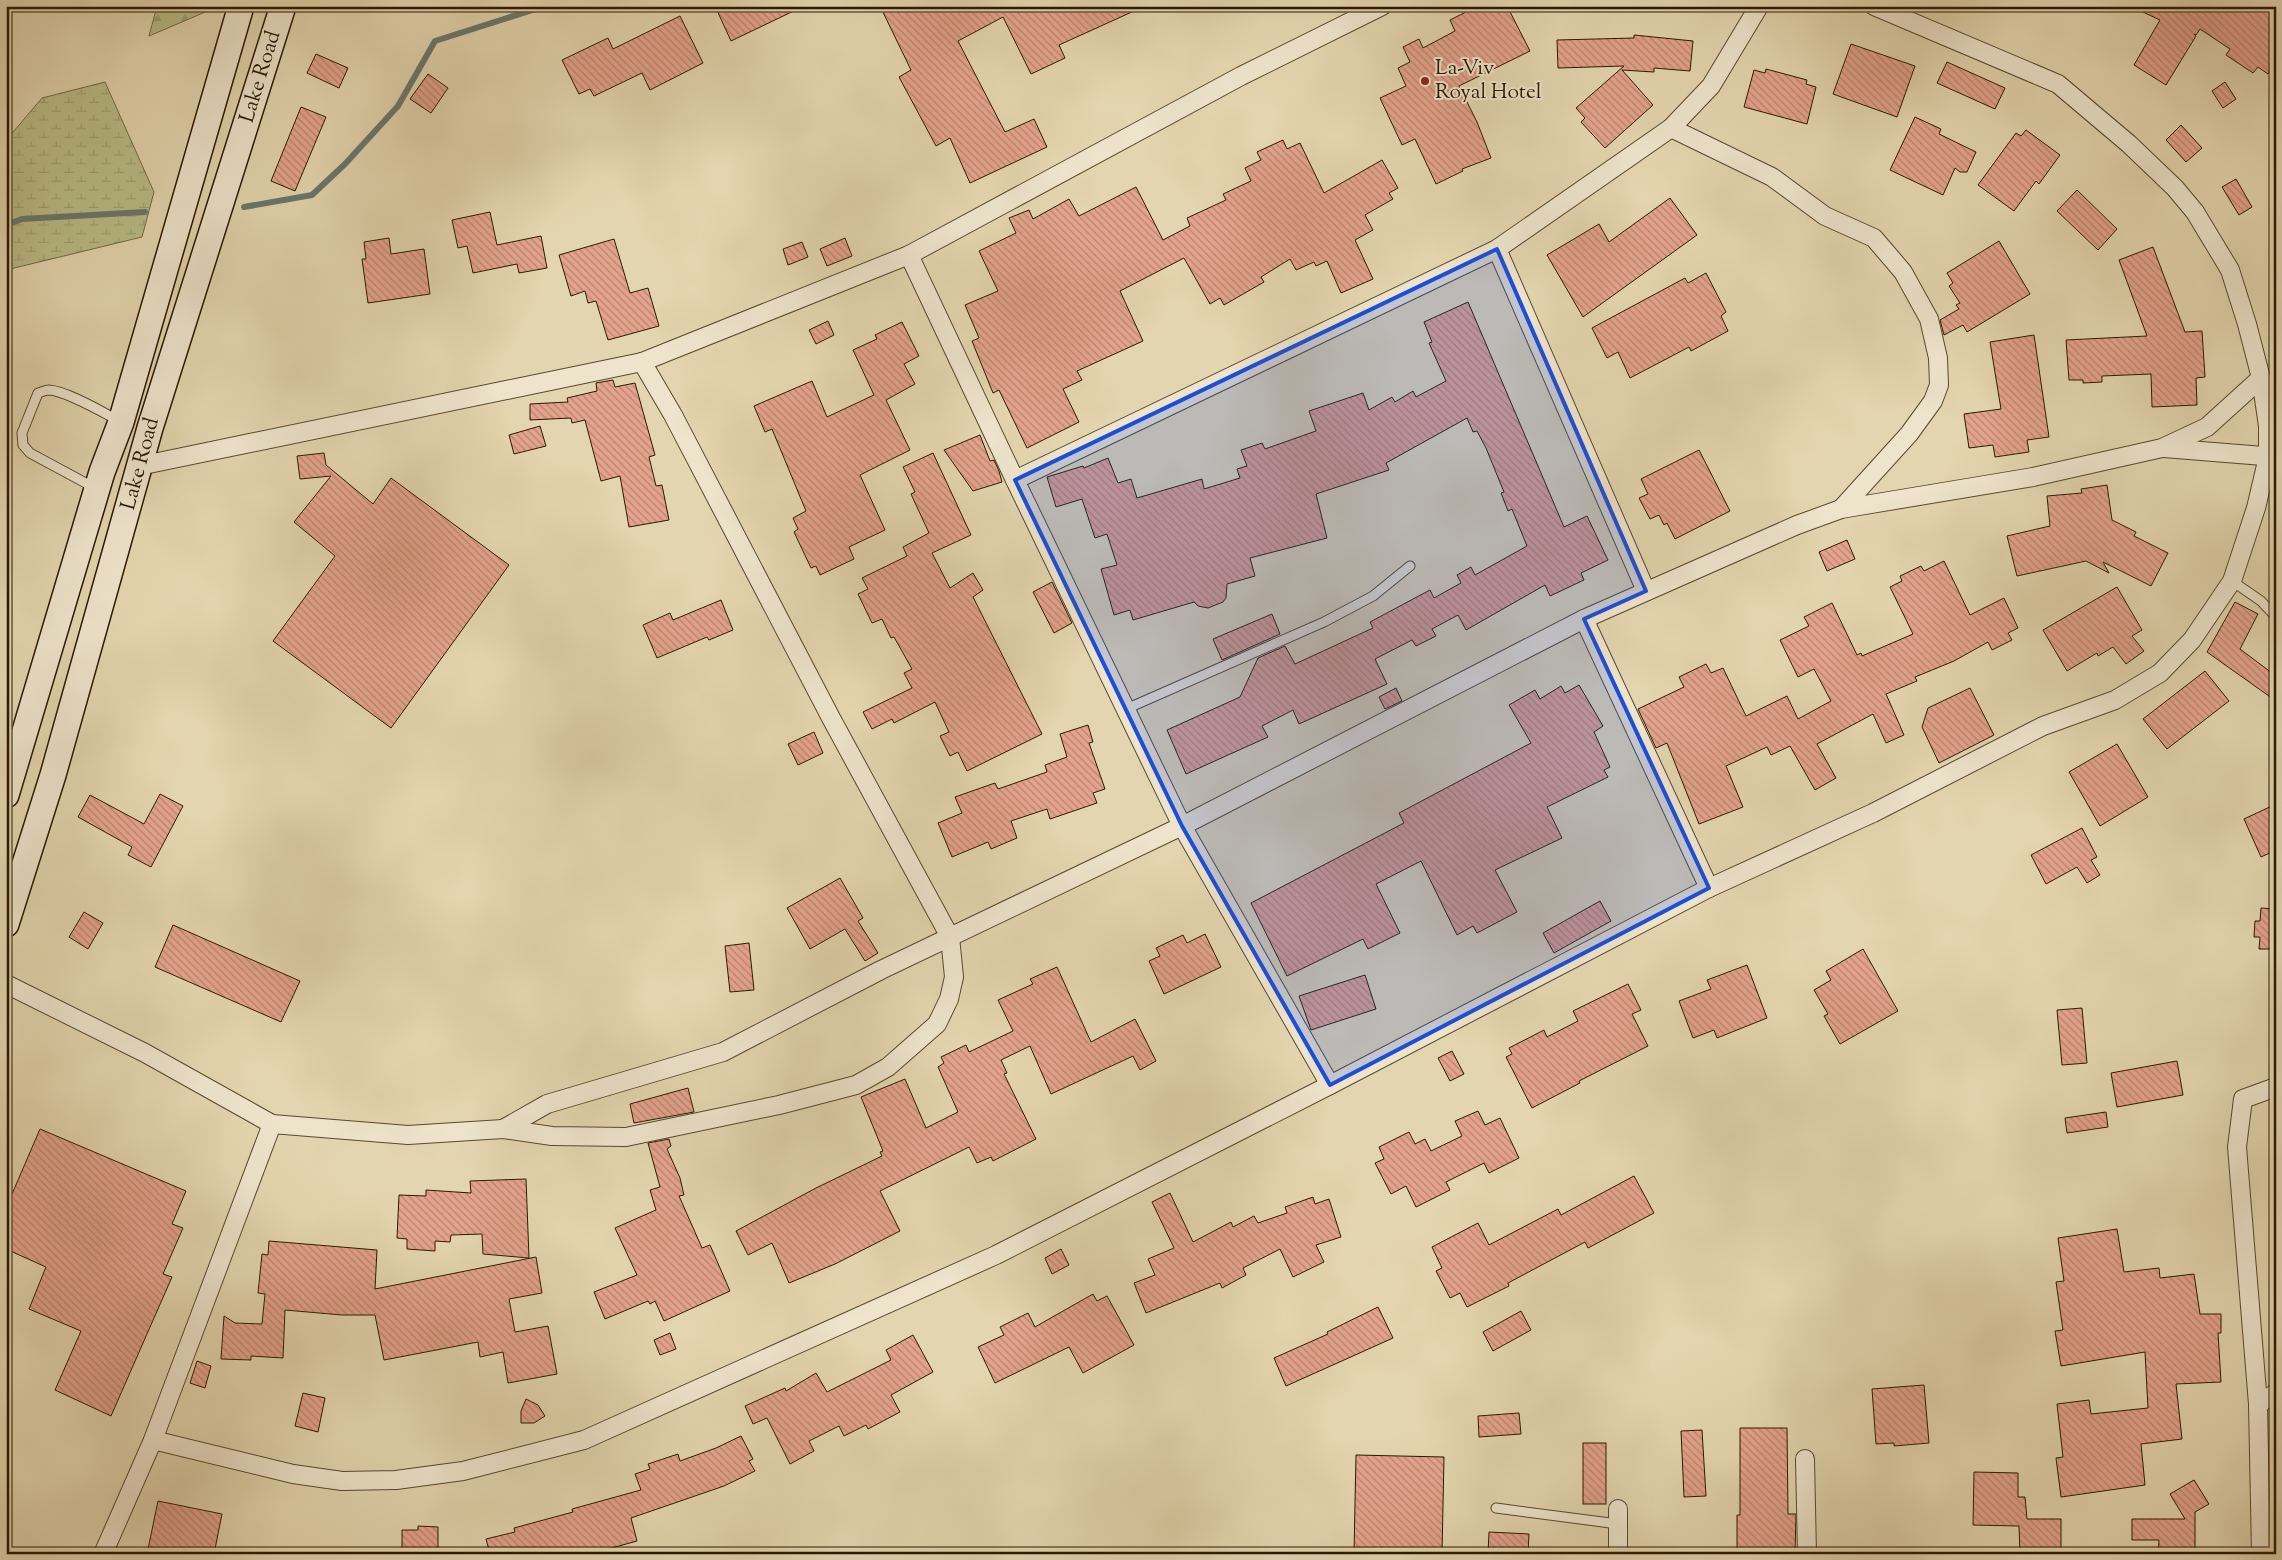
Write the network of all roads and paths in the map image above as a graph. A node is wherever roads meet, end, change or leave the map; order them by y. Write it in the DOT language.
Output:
graph roads {
  1 [pos="241,6"];
  2 [pos="283,6"];
  3 [pos="1382,6"];
  4 [pos="1759,6"];
  5 [pos="1874,6"];
  6 [pos="1671,128"];
  7 [pos="1497,249"];
  8 [pos="909,255"];
  9 [pos="642,362"];
  10 [pos="2261,378"];
  11 [pos="121,422"];
  12 [pos="2162,448"];
  13 [pos="2272,457"];
  14 [pos="139,466"];
  15 [pos="1014,480"];
  16 [pos="97,489"];
  17 [pos="1841,509"];
  18 [pos="1410,566"];
  19 [pos="2232,581"];
  20 [pos="1646,591"];
  21 [pos="2276,617"];
  22 [pos="1584,619"];
  23 [pos="1126,709"];
  24 [pos="10,768"];
  25 [pos="6,795"];
  26 [pos="1182,826"];
  27 [pos="1709,888"];
  28 [pos="6,924"];
  29 [pos="950,937"];
  30 [pos="6,984"];
  31 [pos="1330,1085"];
  32 [pos="2276,1087"];
  33 [pos="272,1124"];
  34 [pos="503,1129"];
  35 [pos="2276,1393"];
  36 [pos="2258,1404"];
  37 [pos="153,1440"];
  38 [pos="1805,1459"];
  39 [pos="1496,1508"];
  40 [pos="1618,1517"];
  41 [pos="103,1554"];
  42 [pos="1618,1554"];
  43 [pos="1808,1554"];
  44 [pos="2260,1554"];
  1 -- 11 [label="main road, Lake Road"];
  2 -- 14 [label="main road, Lake Road"];
  3 -- 8 [label="street"];
  4 -- 6 [label="street"];
  5 -- 10 [label="street"];
  6 -- 7 [label="street"];
  6 -- 17 [label="street"];
  7 -- 15 [label="street"];
  7 -- 20 [label="street"];
  8 -- 9 [label="street"];
  8 -- 15 [label="street"];
  9 -- 14 [label="street"];
  9 -- 29 [label="street"];
  10 -- 12 [label="street"];
  10 -- 13 [label="street"];
  11 -- 16 [label="main road, Lake Road"];
  11 -- 16 [label="lane"];
  12 -- 13 [label="street"];
  12 -- 17 [label="street"];
  13 -- 19 [label="street"];
  14 -- 28 [label="main road, Lake Road"];
  15 -- 23 [label="street"];
  16 -- 24 [label="main road, Lake Road"];
  17 -- 20 [label="street"];
  18 -- 23 [label="lane"];
  19 -- 21 [label="lane"];
  19 -- 27 [label="street"];
  20 -- 22 [label="street"];
  22 -- 26 [label="street"];
  22 -- 27 [label="street"];
  23 -- 26 [label="street"];
  24 -- 25 [label="main road, Lake Road"];
  26 -- 29 [label="street"];
  26 -- 31 [label="street"];
  27 -- 31 [label="street"];
  29 -- 34 [label="street"];
  29 -- 34 [label="street"];
  30 -- 33 [label="street"];
  31 -- 37 [label="street"];
  32 -- 36 [label="street"];
  33 -- 34 [label="street"];
  33 -- 37 [label="street"];
  35 -- 36 [label="street"];
  36 -- 44 [label="street"];
  37 -- 41 [label="street"];
  38 -- 43 [label="street"];
  39 -- 40 [label="lane"];
  40 -- 42 [label="street"];
}
